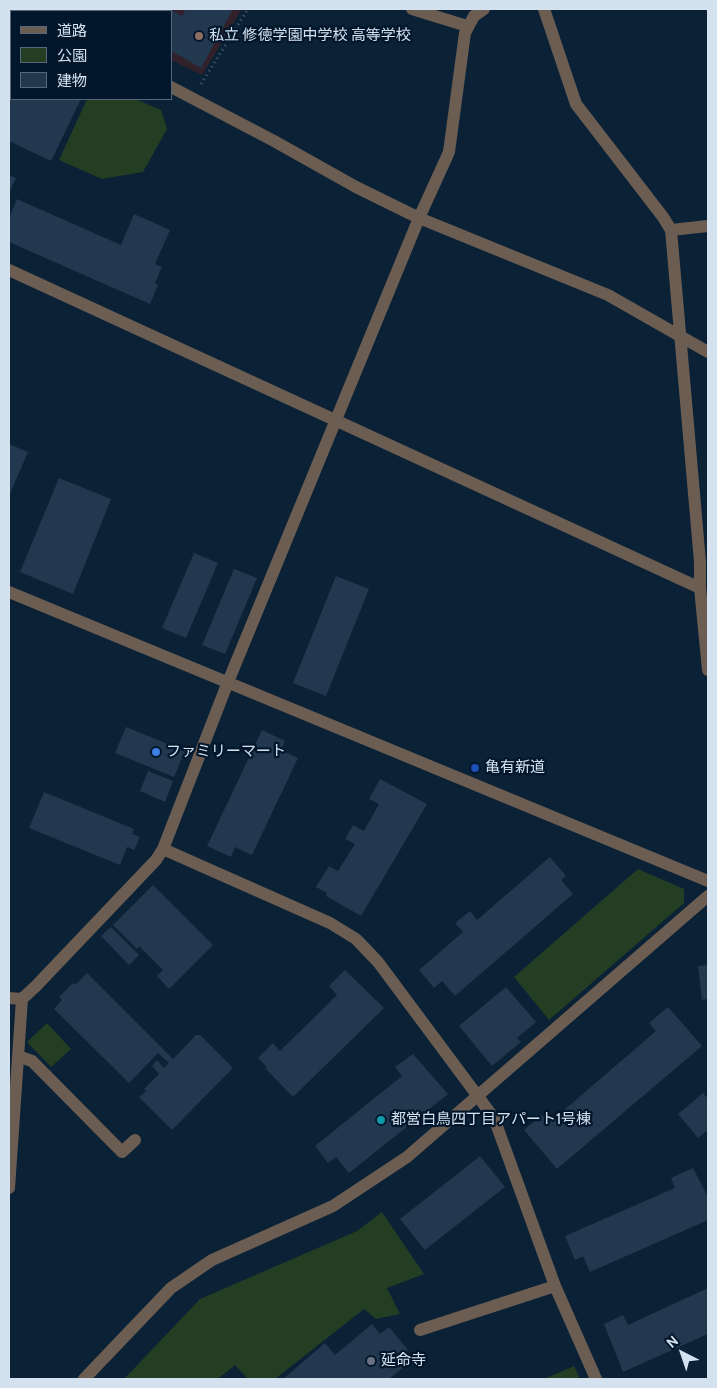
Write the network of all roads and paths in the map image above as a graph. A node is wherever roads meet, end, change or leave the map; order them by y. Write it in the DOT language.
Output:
graph roads {
  1 [pos="248,9"];
  2 [pos="412,9"];
  3 [pos="484,9"];
  4 [pos="544,9"];
  5 [pos="466,26"];
  6 [pos="172,87"];
  7 [pos="194,98"];
  8 [pos="419,218"];
  9 [pos="708,226"];
  10 [pos="670,230"];
  11 [pos="9,270"];
  12 [pos="680,337"];
  13 [pos="708,352"];
  14 [pos="337,422"];
  15 [pos="700,588"];
  16 [pos="9,592"];
  17 [pos="708,670"];
  18 [pos="228,682"];
  19 [pos="163,849"];
  20 [pos="708,881"];
  21 [pos="708,896"];
  22 [pos="15,998"];
  23 [pos="18,1056"];
  24 [pos="478,1097"];
  25 [pos="135,1140"];
  26 [pos="9,1188"];
  27 [pos="555,1286"];
  28 [pos="420,1330"];
  29 [pos="84,1379"];
  30 [pos="596,1379"];
  1 -- 7 [label="path"];
  2 -- 5 [label="street"];
  3 -- 5 [label="street"];
  4 -- 10 [label="street"];
  5 -- 8 [label="street"];
  6 -- 7 [label="street"];
  7 -- 8 [label="street"];
  8 -- 12 [label="street"];
  8 -- 14 [label="street"];
  9 -- 10 [label="street"];
  10 -- 12 [label="street"];
  11 -- 14 [label="street"];
  12 -- 13 [label="street"];
  12 -- 15 [label="street"];
  14 -- 15 [label="street"];
  14 -- 18 [label="street"];
  15 -- 17 [label="street"];
  16 -- 18 [label="street"];
  18 -- 19 [label="street"];
  18 -- 20 [label="street"];
  19 -- 22 [label="street"];
  19 -- 24 [label="street"];
  21 -- 24 [label="street"];
  22 -- 23 [label="street"];
  23 -- 25 [label="street"];
  23 -- 26 [label="street"];
  24 -- 27 [label="street"];
  24 -- 29 [label="street"];
  27 -- 28 [label="street"];
  27 -- 30 [label="street"];
}
